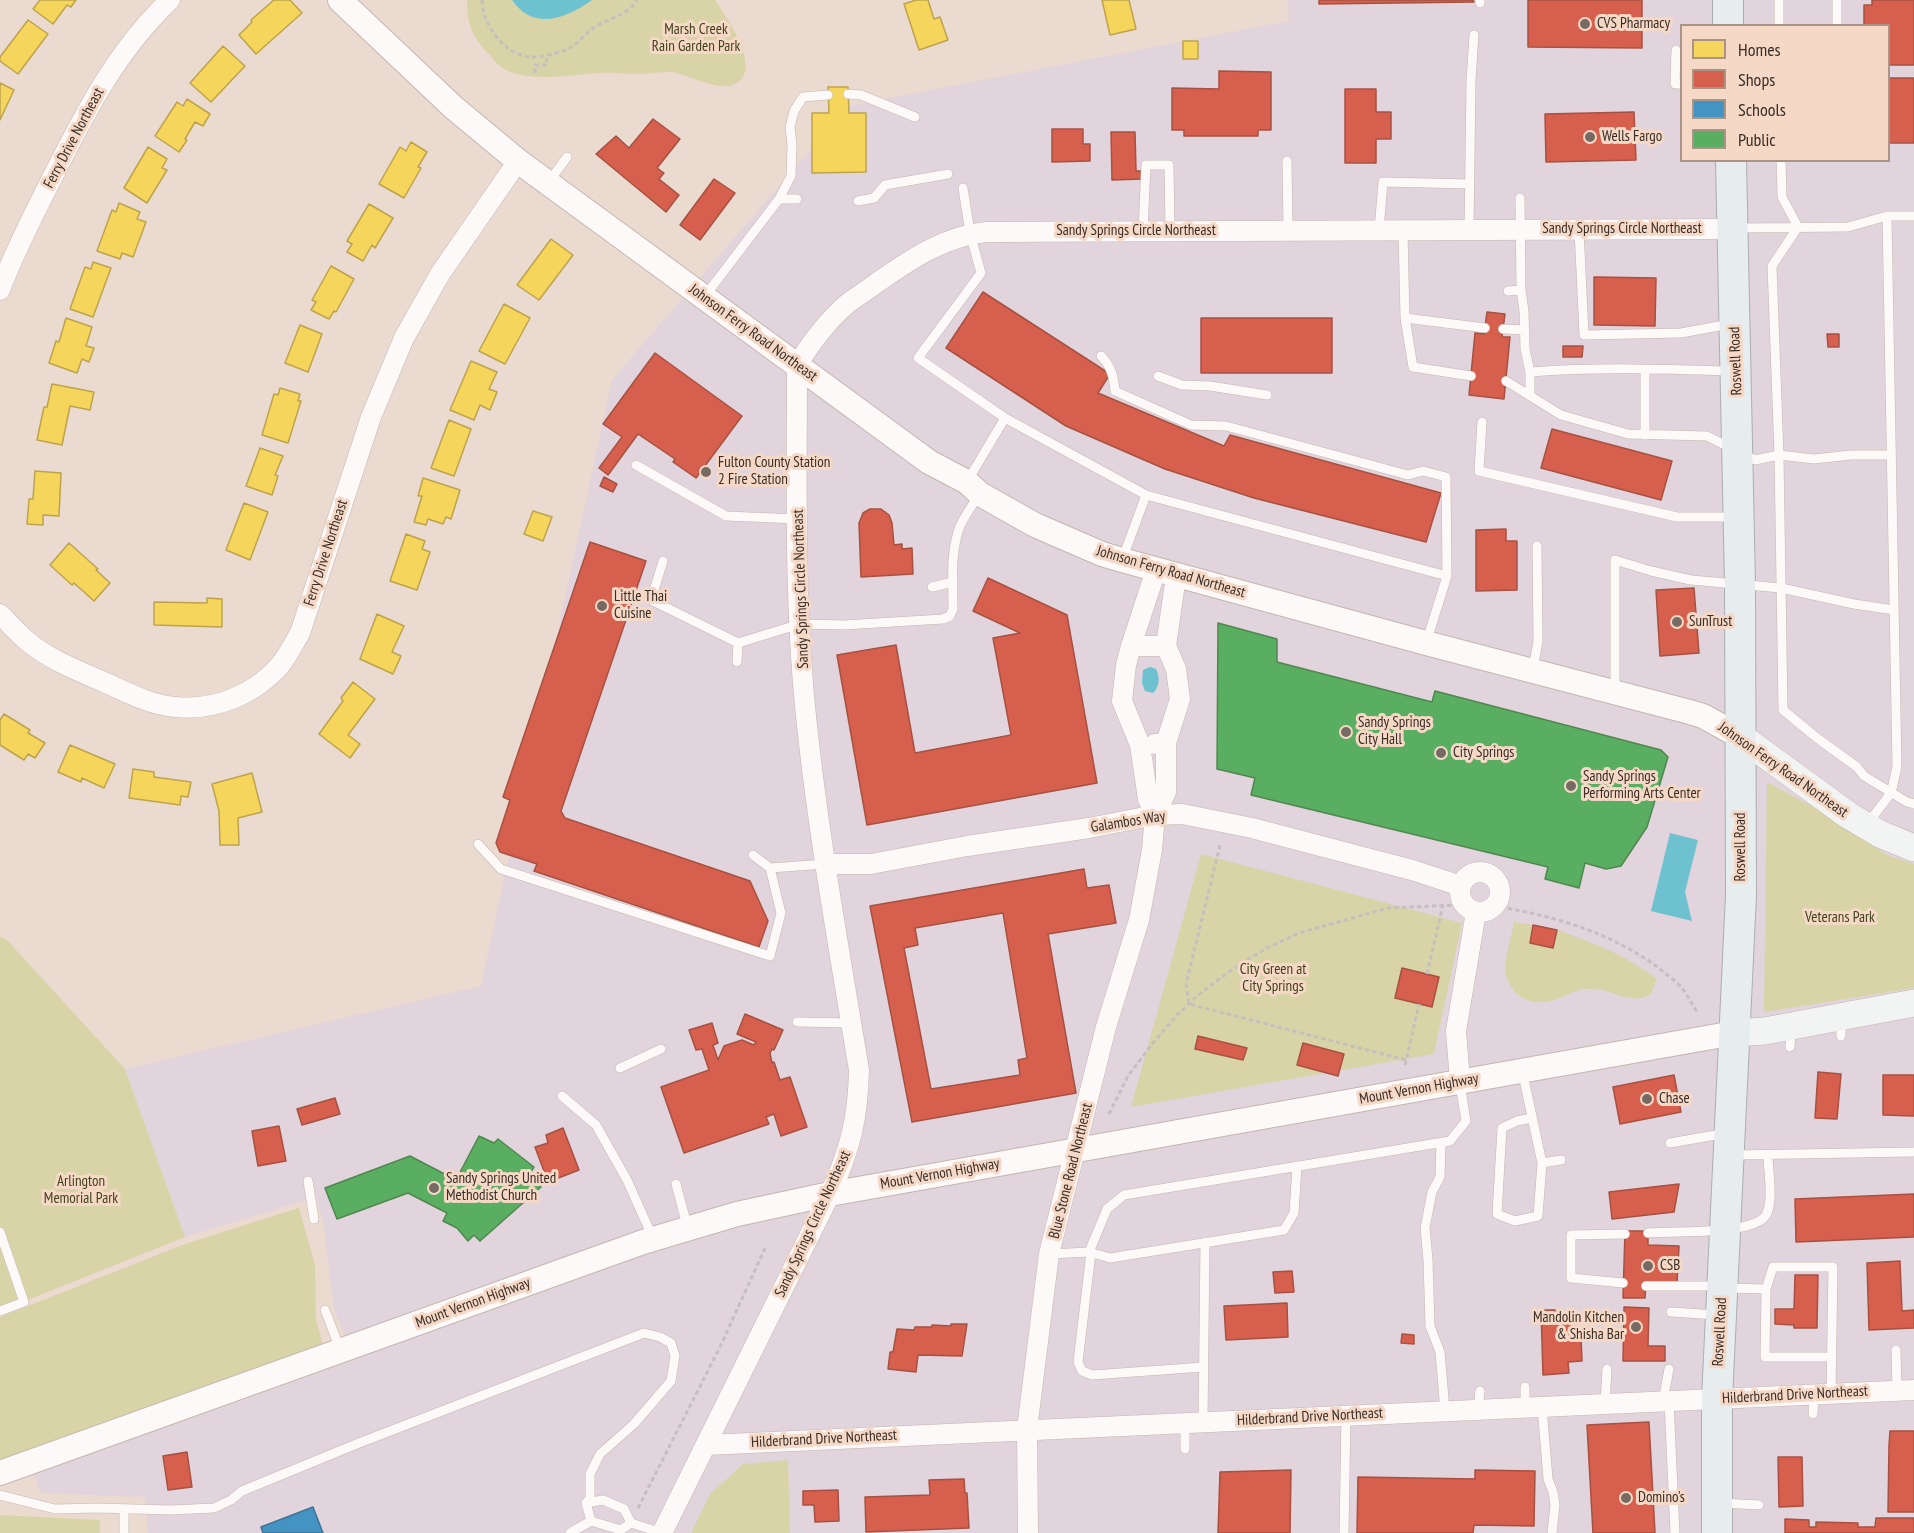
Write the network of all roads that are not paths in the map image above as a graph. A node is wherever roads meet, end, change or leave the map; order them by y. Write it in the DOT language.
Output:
graph roads {
  1 [pos="170,0"];
  2 [pos="1728,0"];
  3 [pos="1779,0"];
  4 [pos="1837,0"];
  5 [pos="346,2"];
  6 [pos="1728,24"];
  7 [pos="1779,24"];
  8 [pos="1837,24"];
  9 [pos="1474,35"];
  10 [pos="1676,50"];
  11 [pos="1680,84"];
  12 [pos="849,94"];
  13 [pos="828,95"];
  14 [pos="915,117"];
  15 [pos="567,157"];
  16 [pos="518,161"];
  17 [pos="1287,161"];
  18 [pos="1731,162"];
  19 [pos="1781,162"];
  20 [pos="948,174"];
  21 [pos="548,183"];
  22 [pos="1470,184"];
  23 [pos="963,188"];
  24 [pos="1520,198"];
  25 [pos="779,199"];
  26 [pos="797,199"];
  27 [pos="858,201"];
  28 [pos="1887,216"];
  29 [pos="1914,216"];
  30 [pos="1798,227"];
  31 [pos="1521,229"];
  32 [pos="1579,229"];
  33 [pos="1732,229"];
  34 [pos="1288,230"];
  35 [pos="1380,230"];
  36 [pos="1403,230"];
  37 [pos="1469,230"];
  38 [pos="1143,231"];
  39 [pos="1170,231"];
  40 [pos="970,233"];
  41 [pos="0,290"];
  42 [pos="1521,290"];
  43 [pos="1508,291"];
  44 [pos="704,297"];
  45 [pos="1405,318"];
  46 [pos="1735,323"];
  47 [pos="1485,327"];
  48 [pos="1503,329"];
  49 [pos="1525,330"];
  50 [pos="1101,356"];
  51 [pos="797,365"];
  52 [pos="1645,369"];
  53 [pos="1736,371"];
  54 [pos="1530,372"];
  55 [pos="1158,376"];
  56 [pos="1471,376"];
  57 [pos="1506,381"];
  58 [pos="1267,395"];
  59 [pos="1530,396"];
  60 [pos="1005,418"];
  61 [pos="1482,422"];
  62 [pos="1645,435"];
  63 [pos="1738,451"];
  64 [pos="1779,455"];
  65 [pos="1891,455"];
  66 [pos="636,465"];
  67 [pos="974,488"];
  68 [pos="1146,495"];
  69 [pos="1739,517"];
  70 [pos="798,519"];
  71 [pos="1537,546"];
  72 [pos="1122,560"];
  73 [pos="663,561"];
  74 [pos="1166,573"];
  75 [pos="1447,576"];
  76 [pos="953,582"];
  77 [pos="1740,584"];
  78 [pos="932,587"];
  79 [pos="1781,588"];
  80 [pos="1894,610"];
  81 [pos="0,614"];
  82 [pos="800,624"];
  83 [pos="738,642"];
  84 [pos="1426,643"];
  85 [pos="1131,646"];
  86 [pos="1166,646"];
  87 [pos="737,662"];
  88 [pos="1533,671"];
  89 [pos="1615,692"];
  90 [pos="1741,737"];
  91 [pos="1166,743"];
  92 [pos="1140,745"];
  93 [pos="1891,793"];
  94 [pos="1914,804"];
  95 [pos="1155,815"];
  96 [pos="1865,825"];
  97 [pos="478,844"];
  98 [pos="1914,848"];
  99 [pos="753,855"];
  100 [pos="826,864"];
  101 [pos="771,868"];
  102 [pos="1914,1002"];
  103 [pos="797,1022"];
  104 [pos="851,1023"];
  105 [pos="1734,1033"];
  106 [pos="661,1049"];
  107 [pos="620,1068"];
  108 [pos="1522,1070"];
  109 [pos="1460,1081"];
  110 [pos="562,1096"];
  111 [pos="1532,1118"];
  112 [pos="1441,1143"];
  113 [pos="1670,1143"];
  114 [pos="1729,1144"];
  115 [pos="1077,1151"];
  116 [pos="1914,1152"];
  117 [pos="1768,1155"];
  118 [pos="1561,1160"];
  119 [pos="1542,1163"];
  120 [pos="1298,1166"];
  121 [pos="308,1180"];
  122 [pos="676,1184"];
  123 [pos="830,1194"];
  124 [pos="314,1219"];
  125 [pos="688,1228"];
  126 [pos="1725,1230"];
  127 [pos="0,1232"];
  128 [pos="1648,1233"];
  129 [pos="1625,1234"];
  130 [pos="654,1239"];
  131 [pos="1205,1242"];
  132 [pos="1090,1252"];
  133 [pos="1049,1254"];
  134 [pos="1623,1283"];
  135 [pos="1646,1286"];
  136 [pos="1766,1289"];
  137 [pos="1721,1296"];
  138 [pos="325,1310"];
  139 [pos="0,1311"];
  140 [pos="1671,1312"];
  141 [pos="1896,1350"];
  142 [pos="341,1351"];
  143 [pos="1832,1357"];
  144 [pos="1204,1367"];
  145 [pos="1607,1369"];
  146 [pos="1669,1370"];
  147 [pos="1525,1387"];
  148 [pos="1905,1390"];
  149 [pos="1717,1399"];
  150 [pos="1666,1401"];
  151 [pos="1819,1401"];
  152 [pos="1605,1404"];
  153 [pos="1534,1407"];
  154 [pos="1445,1411"];
  155 [pos="1346,1415"];
  156 [pos="1194,1422"];
  157 [pos="1027,1430"];
  158 [pos="706,1445"];
  159 [pos="1185,1449"];
  160 [pos="0,1473"];
  161 [pos="0,1495"];
  162 [pos="586,1503"];
  163 [pos="1716,1503"];
  164 [pos="1759,1505"];
  165 [pos="124,1509"];
  166 [pos="591,1521"];
  167 [pos="631,1523"];
  168 [pos="124,1533"];
  169 [pos="570,1533"];
  170 [pos="662,1533"];
  171 [pos="1028,1533"];
  172 [pos="1344,1533"];
  173 [pos="1552,1533"];
  174 [pos="1675,1533"];
  175 [pos="1717,1533"];
  1 -- 41 [label="street, Ferry Drive Northeast"];
  2 -- 6 [label="main road"];
  3 -- 7 [label="lane"];
  4 -- 8 [label="lane"];
  5 -- 16 [label="street, Johnson Ferry Road Northeast"];
  9 -- 22 [label="lane"];
  10 -- 11 [label="lane"];
  12 -- 14 [label="lane"];
  13 -- 25 [label="lane"];
  15 -- 21 [label="lane"];
  16 -- 21 [label="street, Johnson Ferry Road Northeast"];
  16 -- 81 [label="street, Ferry Drive Northeast"];
  17 -- 34 [label="lane"];
  18 -- 33 [label="main road, Roswell Road"];
  19 -- 30 [label="lane"];
  20 -- 27 [label="lane"];
  21 -- 44 [label="street, Johnson Ferry Road Northeast"];
  22 -- 35 [label="lane"];
  22 -- 37 [label="lane"];
  23 -- 40 [label="lane"];
  24 -- 31 [label="lane"];
  25 -- 26 [label="lane"];
  25 -- 44 [label="lane"];
  28 -- 29 [label="lane"];
  28 -- 30 [label="lane"];
  28 -- 65 [label="lane"];
  30 -- 33 [label="lane"];
  30 -- 64 [label="lane"];
  31 -- 32 [label="street, Sandy Springs Circle Northeast"];
  31 -- 37 [label="street, Sandy Springs Circle Northeast"];
  31 -- 42 [label="lane"];
  32 -- 33 [label="street, Sandy Springs Circle Northeast"];
  32 -- 46 [label="lane"];
  33 -- 46 [label="main road, Roswell Road"];
  34 -- 35 [label="street, Sandy Springs Circle Northeast"];
  34 -- 39 [label="street, Sandy Springs Circle Northeast"];
  35 -- 36 [label="street, Sandy Springs Circle Northeast"];
  36 -- 37 [label="street, Sandy Springs Circle Northeast"];
  36 -- 45 [label="lane"];
  38 -- 39 [label="street, Sandy Springs Circle Northeast"];
  38 -- 39 [label="lane"];
  38 -- 40 [label="street, Sandy Springs Circle Northeast"];
  40 -- 51 [label="street, Sandy Springs Circle Northeast"];
  40 -- 60 [label="lane"];
  42 -- 43 [label="lane"];
  42 -- 49 [label="lane"];
  44 -- 51 [label="street, Johnson Ferry Road Northeast"];
  45 -- 47 [label="lane"];
  45 -- 56 [label="lane"];
  46 -- 53 [label="main road, Roswell Road"];
  48 -- 49 [label="lane"];
  49 -- 54 [label="lane"];
  50 -- 75 [label="lane"];
  51 -- 67 [label="street, Johnson Ferry Road Northeast"];
  51 -- 70 [label="street, Sandy Springs Circle Northeast"];
  52 -- 53 [label="lane"];
  52 -- 54 [label="lane"];
  52 -- 62 [label="lane"];
  53 -- 63 [label="main road, Roswell Road"];
  54 -- 59 [label="lane"];
  55 -- 58 [label="lane"];
  57 -- 59 [label="lane"];
  59 -- 62 [label="lane"];
  60 -- 67 [label="lane"];
  60 -- 68 [label="lane"];
  61 -- 69 [label="lane"];
  62 -- 63 [label="lane"];
  63 -- 64 [label="lane"];
  63 -- 69 [label="main road, Roswell Road"];
  64 -- 65 [label="lane"];
  64 -- 79 [label="lane"];
  65 -- 80 [label="lane"];
  66 -- 70 [label="lane"];
  67 -- 72 [label="street, Johnson Ferry Road Northeast"];
  67 -- 76 [label="lane"];
  68 -- 72 [label="lane"];
  68 -- 75 [label="lane"];
  69 -- 77 [label="main road, Roswell Road"];
  70 -- 82 [label="street, Sandy Springs Circle Northeast"];
  71 -- 88 [label="lane"];
  72 -- 74 [label="street, Johnson Ferry Road Northeast"];
  73 -- 83 [label="lane"];
  74 -- 84 [label="street, Johnson Ferry Road Northeast"];
  74 -- 85 [label="street, Blue Stone Road Northeast"];
  74 -- 86 [label="street, Blue Stone Road Northeast"];
  75 -- 84 [label="lane"];
  76 -- 78 [label="lane"];
  76 -- 82 [label="lane"];
  77 -- 79 [label="lane"];
  77 -- 89 [label="lane"];
  77 -- 90 [label="main road, Roswell Road"];
  79 -- 80 [label="lane"];
  79 -- 93 [label="lane"];
  80 -- 93 [label="lane"];
  82 -- 83 [label="lane"];
  82 -- 100 [label="street, Sandy Springs Circle Northeast"];
  83 -- 87 [label="lane"];
  84 -- 88 [label="street, Johnson Ferry Road Northeast"];
  85 -- 86 [label="street"];
  85 -- 92 [label="street, Blue Stone Road Northeast"];
  86 -- 91 [label="street, Blue Stone Road Northeast"];
  88 -- 89 [label="street, Johnson Ferry Road Northeast"];
  89 -- 90 [label="street, Johnson Ferry Road Northeast"];
  90 -- 96 [label="main road, Johnson Ferry Road Northeast"];
  90 -- 105 [label="main road, Roswell Road"];
  91 -- 92 [label="street"];
  91 -- 95 [label="street, Blue Stone Road Northeast"];
  92 -- 95 [label="street, Blue Stone Road Northeast"];
  93 -- 94 [label="lane"];
  93 -- 96 [label="lane"];
  95 -- 100 [label="street, Galambos Way"];
  95 -- 109 [label="street, Galambos Way"];
  95 -- 115 [label="street, Blue Stone Road Northeast"];
  96 -- 98 [label="main road, Johnson Ferry Road Northeast"];
  97 -- 101 [label="lane"];
  99 -- 101 [label="lane"];
  100 -- 101 [label="lane"];
  100 -- 104 [label="street, Sandy Springs Circle Northeast"];
  102 -- 105 [label="main road, Mount Vernon Highway"];
  103 -- 104 [label="lane"];
  104 -- 123 [label="street, Sandy Springs Circle Northeast"];
  105 -- 108 [label="street, Mount Vernon Highway"];
  105 -- 114 [label="main road, Roswell Road"];
  106 -- 107 [label="lane"];
  108 -- 109 [label="street, Mount Vernon Highway"];
  108 -- 111 [label="lane"];
  109 -- 112 [label="lane"];
  109 -- 115 [label="street, Mount Vernon Highway"];
  110 -- 130 [label="lane"];
  111 -- 119 [label="lane"];
  111 -- 119 [label="lane"];
  112 -- 120 [label="lane"];
  112 -- 154 [label="lane"];
  113 -- 114 [label="lane"];
  114 -- 117 [label="lane"];
  114 -- 126 [label="main road, Roswell Road"];
  115 -- 123 [label="street, Mount Vernon Highway"];
  115 -- 133 [label="street, Blue Stone Road Northeast"];
  116 -- 117 [label="lane"];
  117 -- 126 [label="lane"];
  118 -- 119 [label="lane"];
  120 -- 131 [label="lane"];
  120 -- 132 [label="lane"];
  121 -- 124 [label="lane"];
  122 -- 125 [label="lane"];
  123 -- 125 [label="street, Mount Vernon Highway"];
  123 -- 158 [label="street, Sandy Springs Circle Northeast"];
  125 -- 130 [label="street, Mount Vernon Highway"];
  126 -- 128 [label="lane"];
  126 -- 137 [label="main road, Roswell Road"];
  127 -- 139 [label="lane"];
  129 -- 134 [label="lane"];
  130 -- 142 [label="street, Mount Vernon Highway"];
  131 -- 132 [label="lane"];
  131 -- 144 [label="lane"];
  132 -- 133 [label="lane"];
  132 -- 144 [label="lane"];
  133 -- 157 [label="street, Blue Stone Road Northeast"];
  135 -- 137 [label="lane"];
  136 -- 137 [label="lane"];
  136 -- 143 [label="lane"];
  136 -- 143 [label="lane"];
  137 -- 140 [label="lane"];
  137 -- 149 [label="main road, Roswell Road"];
  138 -- 142 [label="lane"];
  141 -- 148 [label="lane"];
  142 -- 160 [label="street, Mount Vernon Highway"];
  143 -- 151 [label="lane"];
  144 -- 156 [label="lane"];
  145 -- 152 [label="lane"];
  146 -- 150 [label="lane"];
  147 -- 153 [label="lane"];
  148 -- 151 [label="street, Hilderbrand Drive Northeast"];
  149 -- 150 [label="street, Hilderbrand Drive Northeast"];
  149 -- 151 [label="street, Hilderbrand Drive Northeast"];
  149 -- 163 [label="main road, Roswell Road"];
  150 -- 152 [label="street, Hilderbrand Drive Northeast"];
  150 -- 174 [label="lane"];
  152 -- 153 [label="street, Hilderbrand Drive Northeast"];
  153 -- 154 [label="street, Hilderbrand Drive Northeast"];
  153 -- 173 [label="lane"];
  154 -- 155 [label="street, Hilderbrand Drive Northeast"];
  155 -- 156 [label="street, Hilderbrand Drive Northeast"];
  155 -- 172 [label="lane"];
  156 -- 157 [label="street, Hilderbrand Drive Northeast"];
  156 -- 159 [label="lane"];
  157 -- 158 [label="street, Hilderbrand Drive Northeast"];
  157 -- 171 [label="street, Blue Stone Road Northeast"];
  158 -- 170 [label="street, Sandy Springs Circle Northeast"];
  161 -- 165 [label="lane"];
  162 -- 165 [label="lane"];
  162 -- 166 [label="lane"];
  162 -- 167 [label="lane"];
  163 -- 164 [label="lane"];
  163 -- 175 [label="main road, Roswell Road"];
  165 -- 168 [label="lane"];
  166 -- 167 [label="lane"];
  166 -- 169 [label="lane"];
  167 -- 170 [label="lane"];
}
